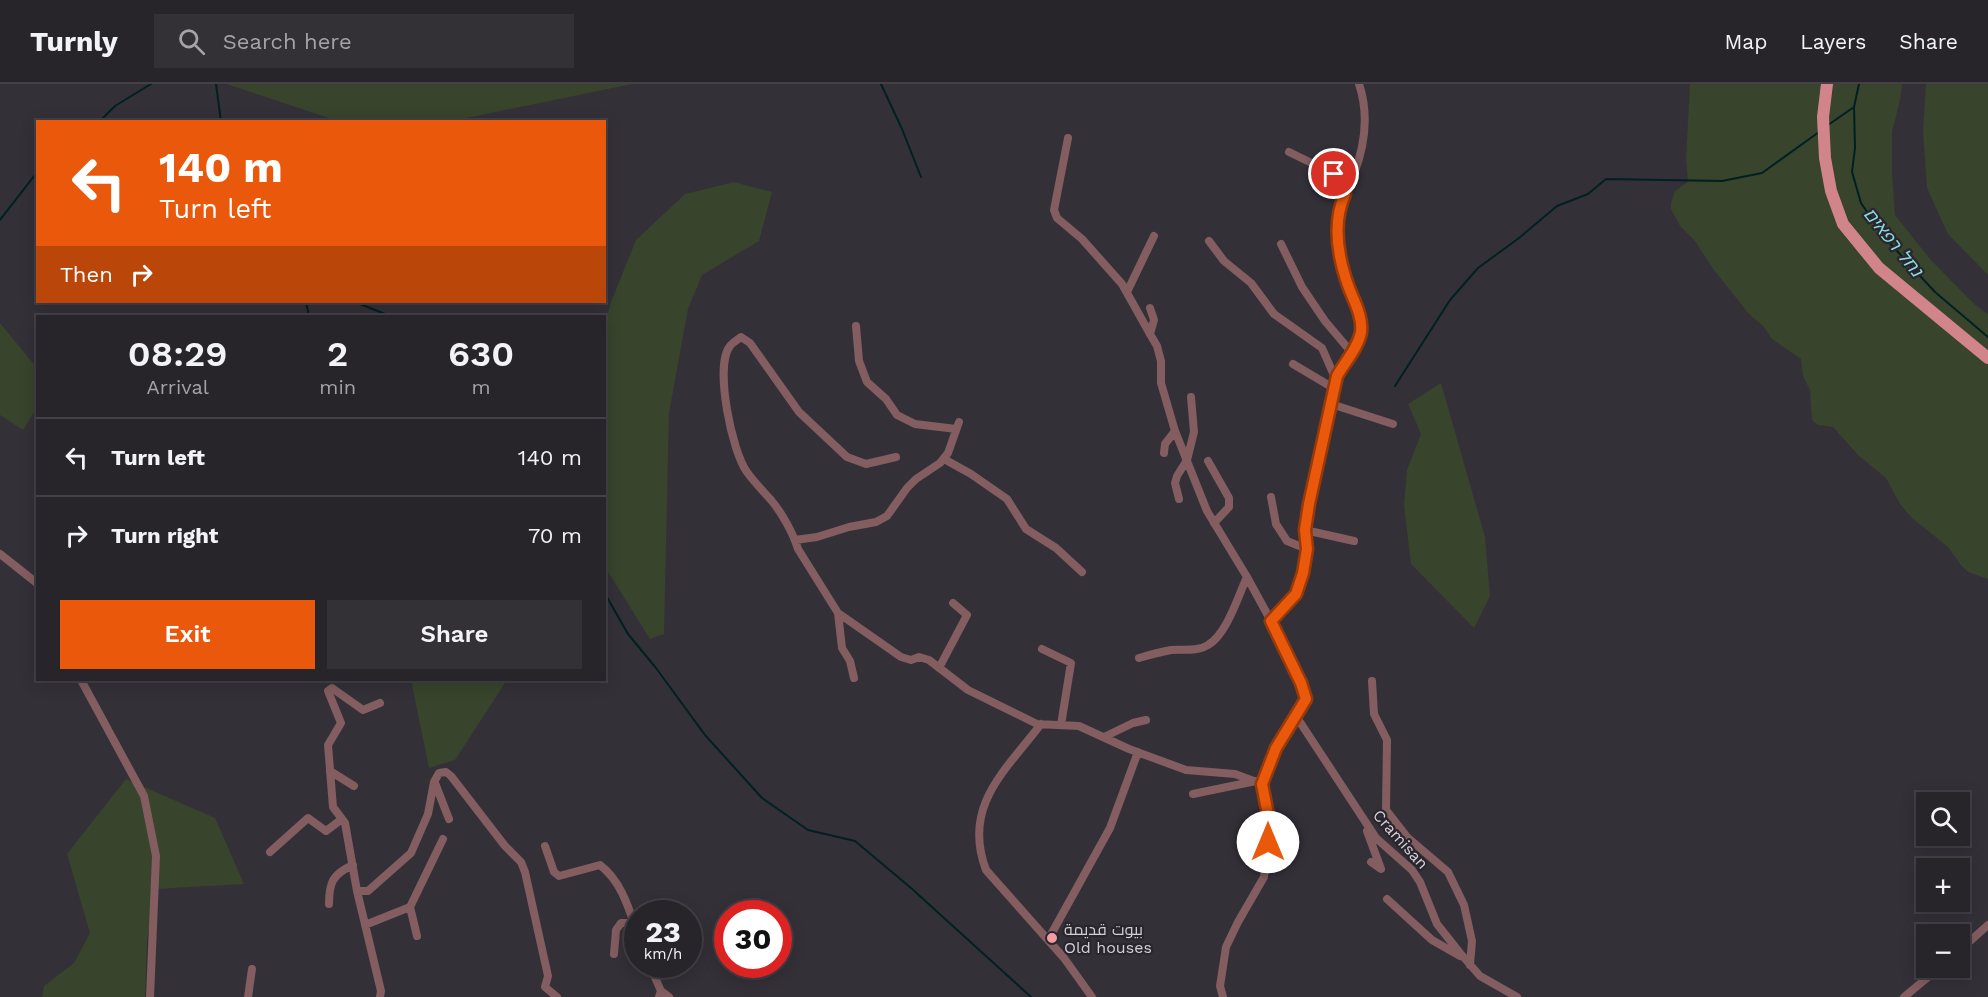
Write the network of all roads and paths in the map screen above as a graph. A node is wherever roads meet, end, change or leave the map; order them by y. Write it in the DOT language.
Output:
graph roads {
  1 [pos="1359,84"];
  2 [pos="1827,84"];
  3 [pos="1068,138"];
  4 [pos="1289,152"];
  5 [pos="1345,194"];
  6 [pos="1154,236"];
  7 [pos="1209,241"];
  8 [pos="1281,244"];
  9 [pos="1127,292"];
  10 [pos="1150,308"];
  11 [pos="856,326"];
  12 [pos="1150,334"];
  13 [pos="1352,353"];
  14 [pos="1988,358"];
  15 [pos="1293,364"];
  16 [pos="1335,384"];
  17 [pos="1191,397"];
  18 [pos="1331,404"];
  19 [pos="1393,424"];
  20 [pos="1175,431"];
  21 [pos="1164,453"];
  22 [pos="896,457"];
  23 [pos="944,459"];
  24 [pos="1187,460"];
  25 [pos="1208,461"];
  26 [pos="1271,497"];
  27 [pos="1179,499"];
  28 [pos="1214,523"];
  29 [pos="1305,530"];
  30 [pos="795,540"];
  31 [pos="1354,541"];
  32 [pos="1307,549"];
  33 [pos="0,554"];
  34 [pos="1082,572"];
  35 [pos="1247,577"];
  36 [pos="36,582"];
  37 [pos="953,603"];
  38 [pos="838,613"];
  39 [pos="1271,621"];
  40 [pos="1042,649"];
  41 [pos="1139,658"];
  42 [pos="939,668"];
  43 [pos="854,678"];
  44 [pos="82,681"];
  45 [pos="1372,681"];
  46 [pos="380,703"];
  47 [pos="1296,716"];
  48 [pos="1146,720"];
  49 [pos="1041,724"];
  50 [pos="1061,725"];
  51 [pos="1104,737"];
  52 [pos="1138,752"];
  53 [pos="330,771"];
  54 [pos="435,782"];
  55 [pos="1259,782"];
  56 [pos="354,786"];
  57 [pos="1193,794"];
  58 [pos="342,819"];
  59 [pos="449,819"];
  60 [pos="1362,819"];
  61 [pos="443,839"];
  62 [pos="545,846"];
  63 [pos="270,852"];
  64 [pos="1371,862"];
  65 [pos="352,865"];
  66 [pos="357,891"];
  67 [pos="1387,899"];
  68 [pos="625,900"];
  69 [pos="329,904"];
  70 [pos="411,907"];
  71 [pos="624,923"];
  72 [pos="365,925"];
  73 [pos="1988,926"];
  74 [pos="417,936"];
  75 [pos="1048,939"];
  76 [pos="1970,942"];
  77 [pos="614,954"];
  78 [pos="1468,962"];
  79 [pos="252,969"];
  80 [pos="655,978"];
  81 [pos="1927,978"];
  82 [pos="663,995"];
  83 [pos="150,997"];
  84 [pos="248,997"];
  85 [pos="380,997"];
  86 [pos="557,997"];
  87 [pos="1092,997"];
  88 [pos="1223,997"];
  89 [pos="1517,997"];
  90 [pos="1904,997"];
  1 -- 5 [label="street"];
  2 -- 14 [label="main road"];
  3 -- 9 [label="street"];
  4 -- 5 [label="street"];
  5 -- 13 [label="street"];
  6 -- 9 [label="street"];
  7 -- 16 [label="street"];
  8 -- 13 [label="street"];
  9 -- 12 [label="street"];
  10 -- 12 [label="street"];
  11 -- 23 [label="street"];
  12 -- 20 [label="street"];
  13 -- 16 [label="street"];
  15 -- 16 [label="street"];
  16 -- 18 [label="street"];
  17 -- 24 [label="street"];
  18 -- 19 [label="street"];
  18 -- 29 [label="street"];
  20 -- 21 [label="street"];
  20 -- 24 [label="street"];
  22 -- 30 [label="street"];
  23 -- 30 [label="street"];
  23 -- 34 [label="street"];
  24 -- 27 [label="street"];
  24 -- 28 [label="street"];
  25 -- 28 [label="street"];
  26 -- 32 [label="street"];
  28 -- 35 [label="street"];
  29 -- 31 [label="street"];
  29 -- 32 [label="street"];
  30 -- 38 [label="street"];
  32 -- 39 [label="street"];
  33 -- 36 [label="street"];
  35 -- 39 [label="street"];
  35 -- 41 [label="street"];
  37 -- 42 [label="street"];
  38 -- 42 [label="street"];
  38 -- 43 [label="street"];
  39 -- 47 [label="street"];
  40 -- 50 [label="street"];
  42 -- 49 [label="street"];
  44 -- 83 [label="street"];
  45 -- 78 [label="street"];
  46 -- 53 [label="street"];
  47 -- 55 [label="street"];
  47 -- 60 [label="street, Cramisan"];
  48 -- 51 [label="street"];
  49 -- 50 [label="street"];
  49 -- 75 [label="street"];
  50 -- 51 [label="street"];
  51 -- 52 [label="street"];
  52 -- 55 [label="street"];
  52 -- 75 [label="street"];
  53 -- 56 [label="street"];
  53 -- 58 [label="street"];
  54 -- 59 [label="street"];
  54 -- 66 [label="street"];
  54 -- 86 [label="street"];
  55 -- 57 [label="street"];
  55 -- 88 [label="street"];
  58 -- 63 [label="street"];
  58 -- 65 [label="street"];
  60 -- 64 [label="street"];
  60 -- 78 [label="street, Cramisan"];
  61 -- 70 [label="street"];
  62 -- 68 [label="street"];
  65 -- 66 [label="street"];
  65 -- 69 [label="street"];
  66 -- 72 [label="street"];
  67 -- 78 [label="street"];
  70 -- 72 [label="street"];
  70 -- 74 [label="street"];
  71 -- 77 [label="street"];
  72 -- 85 [label="street"];
  73 -- 76 [label="street"];
  75 -- 87 [label="street"];
  78 -- 89 [label="street, Cramisan"];
  79 -- 84 [label="street"];
  80 -- 82 [label="street"];
  81 -- 90 [label="street"];
}
